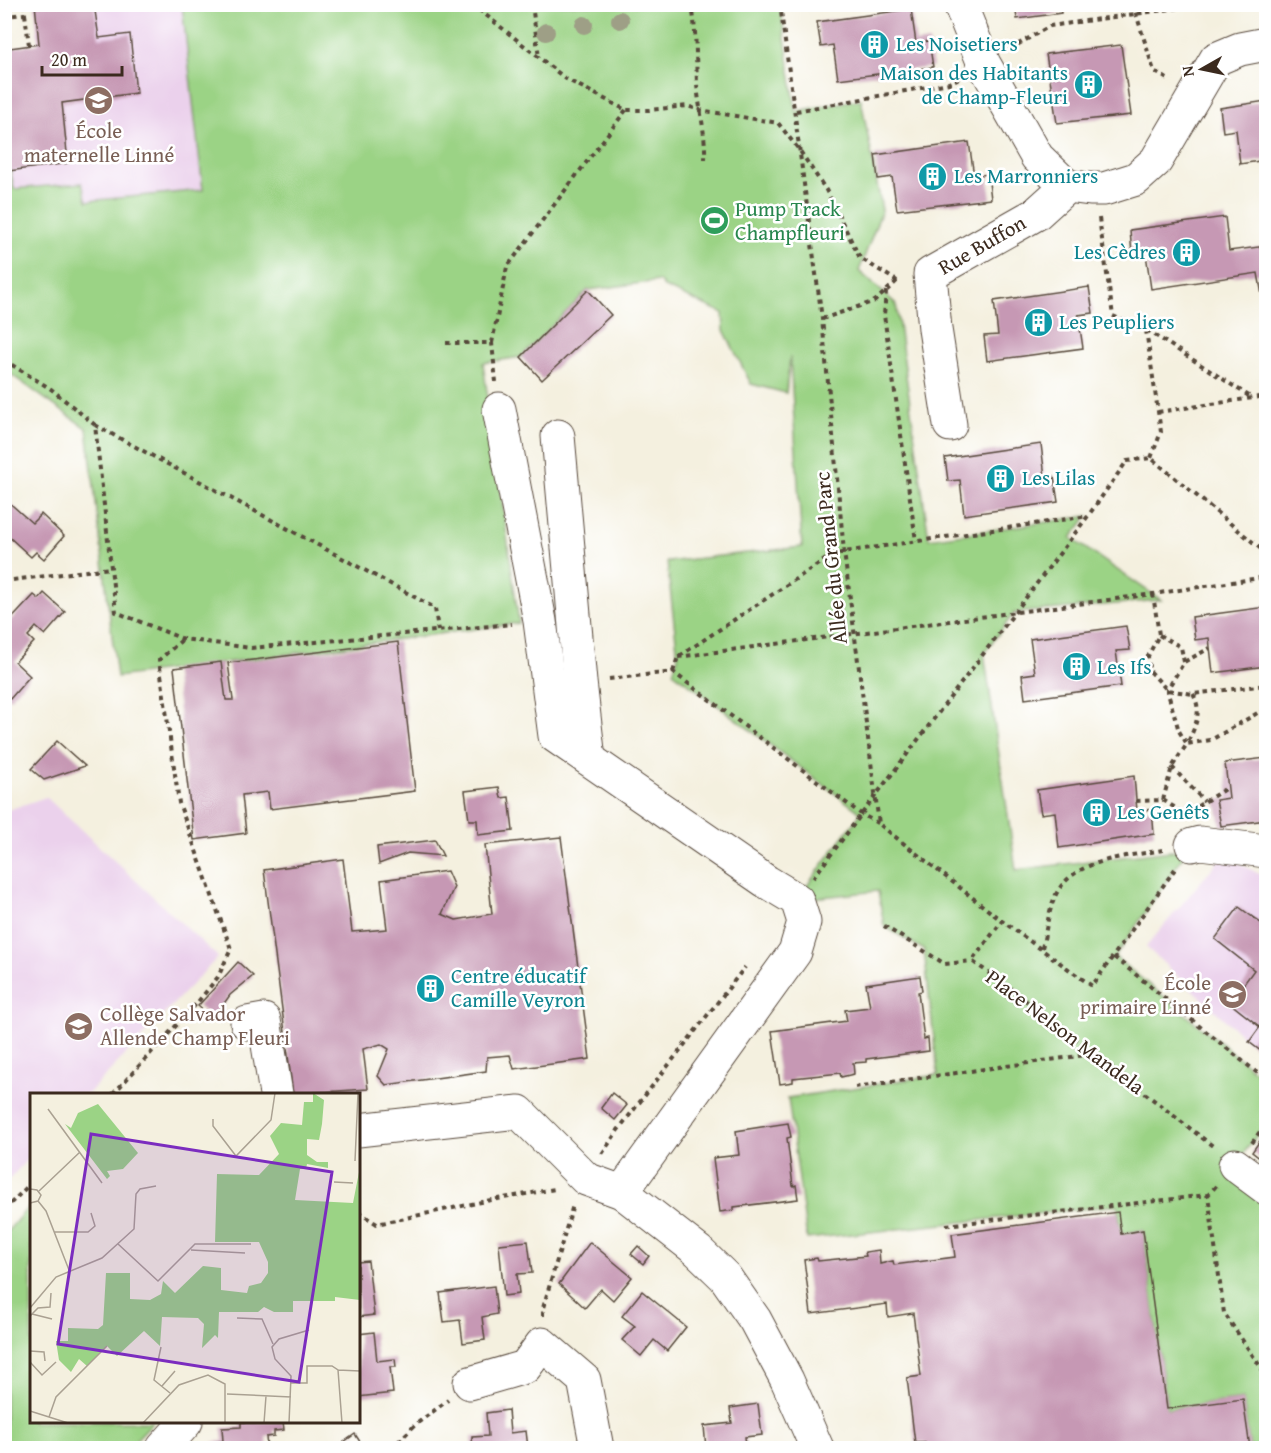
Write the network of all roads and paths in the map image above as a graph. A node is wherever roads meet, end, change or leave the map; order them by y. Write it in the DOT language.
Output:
graph roads {
  1 [pos="24,4"];
  2 [pos="471,4"];
  3 [pos="532,4"];
  4 [pos="692,4"];
  5 [pos="780,4"];
  6 [pos="960,4"];
  7 [pos="1133,4"];
  8 [pos="25,14"];
  9 [pos="4,16"];
  10 [pos="1266,44"];
  11 [pos="29,45"];
  12 [pos="539,59"];
  13 [pos="1194,95"];
  14 [pos="626,110"];
  15 [pos="700,110"];
  16 [pos="800,151"];
  17 [pos="705,159"];
  18 [pos="1067,186"];
  19 [pos="1104,189"];
  20 [pos="930,274"];
  21 [pos="897,281"];
  22 [pos="886,291"];
  23 [pos="822,319"];
  24 [pos="1146,330"];
  25 [pos="446,343"];
  26 [pos="492,343"];
  27 [pos="4,360"];
  28 [pos="1266,396"];
  29 [pos="1252,398"];
  30 [pos="499,410"];
  31 [pos="1158,412"];
  32 [pos="95,425"];
  33 [pos="950,426"];
  34 [pos="558,436"];
  35 [pos="1151,458"];
  36 [pos="1088,516"];
  37 [pos="916,541"];
  38 [pos="844,552"];
  39 [pos="1266,553"];
  40 [pos="111,568"];
  41 [pos="1266,577"];
  42 [pos="4,580"];
  43 [pos="1153,594"];
  44 [pos="1014,613"];
  45 [pos="540,621"];
  46 [pos="438,631"];
  47 [pos="854,634"];
  48 [pos="1159,635"];
  49 [pos="183,639"];
  50 [pos="1210,648"];
  51 [pos="678,657"];
  52 [pos="1184,663"];
  53 [pos="673,672"];
  54 [pos="580,682"];
  55 [pos="1266,685"];
  56 [pos="1167,690"];
  57 [pos="1193,694"];
  58 [pos="1266,708"];
  59 [pos="1187,744"];
  60 [pos="589,759"];
  61 [pos="1172,767"];
  62 [pos="876,793"];
  63 [pos="1163,800"];
  64 [pos="1136,801"];
  65 [pos="1204,801"];
  66 [pos="861,814"];
  67 [pos="879,824"];
  68 [pos="1188,829"];
  69 [pos="1266,851"];
  70 [pos="797,900"];
  71 [pos="1002,921"];
  72 [pos="884,926"];
  73 [pos="1042,948"];
  74 [pos="1114,957"];
  75 [pos="972,961"];
  76 [pos="747,964"];
  77 [pos="247,1023"];
  78 [pos="1094,1054"];
  79 [pos="1266,1080"];
  80 [pos="855,1088"];
  81 [pos="115,1093"];
  82 [pos="276,1093"];
  83 [pos="1266,1123"];
  84 [pos="360,1130"];
  85 [pos="1235,1165"];
  86 [pos="586,1179"];
  87 [pos="30,1184"];
  88 [pos="1266,1188"];
  89 [pos="622,1192"];
  90 [pos="1208,1195"];
  91 [pos="4,1210"];
  92 [pos="360,1213"];
  93 [pos="946,1225"];
  94 [pos="542,1344"];
  95 [pos="1266,1375"];
  96 [pos="470,1383"];
  97 [pos="185,1423"];
  98 [pos="162,1449"];
  99 [pos="392,1449"];
  100 [pos="597,1449"];
  101 [pos="818,1449"];
  1 -- 8 [label="path"];
  2 -- 12 [label="path"];
  3 -- 12 [label="path"];
  4 -- 15 [label="path"];
  5 -- 16 [label="path, Allée du Grand Parc"];
  6 -- 18 [label="street"];
  7 -- 13 [label="path"];
  8 -- 9 [label="path"];
  8 -- 11 [label="path"];
  10 -- 13 [label="street"];
  12 -- 14 [label="path"];
  13 -- 19 [label="street"];
  14 -- 15 [label="path"];
  14 -- 26 [label="path"];
  15 -- 16 [label="path"];
  15 -- 17 [label="path"];
  16 -- 21 [label="path"];
  16 -- 23 [label="path, Allée du Grand Parc"];
  18 -- 19 [label="street"];
  18 -- 20 [label="street, Rue Buffon"];
  19 -- 24 [label="path"];
  20 -- 21 [label="path"];
  20 -- 33 [label="street, Rue Buffon"];
  21 -- 22 [label="path"];
  22 -- 23 [label="path"];
  22 -- 37 [label="path"];
  23 -- 38 [label="path, Allée du Grand Parc"];
  24 -- 29 [label="path"];
  24 -- 31 [label="path"];
  25 -- 26 [label="path"];
  26 -- 30 [label="path"];
  27 -- 32 [label="path"];
  28 -- 29 [label="path"];
  29 -- 31 [label="path"];
  30 -- 45 [label="street"];
  31 -- 35 [label="path"];
  32 -- 40 [label="path"];
  32 -- 46 [label="path"];
  34 -- 54 [label="street"];
  35 -- 36 [label="path"];
  35 -- 39 [label="path"];
  36 -- 37 [label="path"];
  36 -- 44 [label="path"];
  37 -- 38 [label="path"];
  38 -- 47 [label="path, Allée du Grand Parc"];
  38 -- 51 [label="path"];
  40 -- 42 [label="path"];
  40 -- 49 [label="path"];
  41 -- 43 [label="path"];
  43 -- 44 [label="path"];
  43 -- 48 [label="path"];
  44 -- 47 [label="path"];
  44 -- 62 [label="path"];
  45 -- 46 [label="path"];
  45 -- 60 [label="street"];
  46 -- 49 [label="path"];
  47 -- 51 [label="path"];
  47 -- 62 [label="path, Allée du Grand Parc"];
  48 -- 52 [label="path"];
  48 -- 56 [label="path"];
  49 -- 81 [label="path"];
  50 -- 52 [label="path"];
  51 -- 53 [label="path"];
  52 -- 56 [label="path"];
  53 -- 54 [label="path"];
  53 -- 66 [label="path"];
  54 -- 60 [label="street"];
  55 -- 57 [label="path"];
  56 -- 57 [label="path"];
  56 -- 59 [label="path"];
  57 -- 59 [label="path"];
  58 -- 59 [label="path"];
  59 -- 61 [label="path"];
  60 -- 70 [label="street"];
  61 -- 63 [label="path"];
  61 -- 65 [label="path"];
  62 -- 66 [label="path"];
  62 -- 67 [label="path, Allée du Grand Parc"];
  63 -- 64 [label="path"];
  63 -- 68 [label="path"];
  66 -- 67 [label="path"];
  66 -- 70 [label="path"];
  67 -- 71 [label="path"];
  68 -- 69 [label="street"];
  68 -- 73 [label="path"];
  68 -- 74 [label="path"];
  70 -- 89 [label="street"];
  71 -- 73 [label="path"];
  71 -- 75 [label="path, Place Nelson Mandela"];
  72 -- 75 [label="path"];
  73 -- 74 [label="path"];
  74 -- 79 [label="path"];
  75 -- 78 [label="path, Place Nelson Mandela"];
  76 -- 86 [label="path"];
  77 -- 82 [label="street"];
  78 -- 80 [label="path"];
  78 -- 85 [label="path, Place Nelson Mandela"];
  83 -- 85 [label="path"];
  84 -- 86 [label="street"];
  85 -- 88 [label="street"];
  85 -- 90 [label="path"];
  86 -- 89 [label="street"];
  86 -- 92 [label="path"];
  86 -- 94 [label="path"];
  87 -- 91 [label="path"];
  89 -- 101 [label="street"];
  90 -- 93 [label="path"];
  90 -- 95 [label="path"];
  94 -- 96 [label="street"];
  94 -- 100 [label="street"];
  96 -- 99 [label="path"];
  97 -- 98 [label="street"];
}
